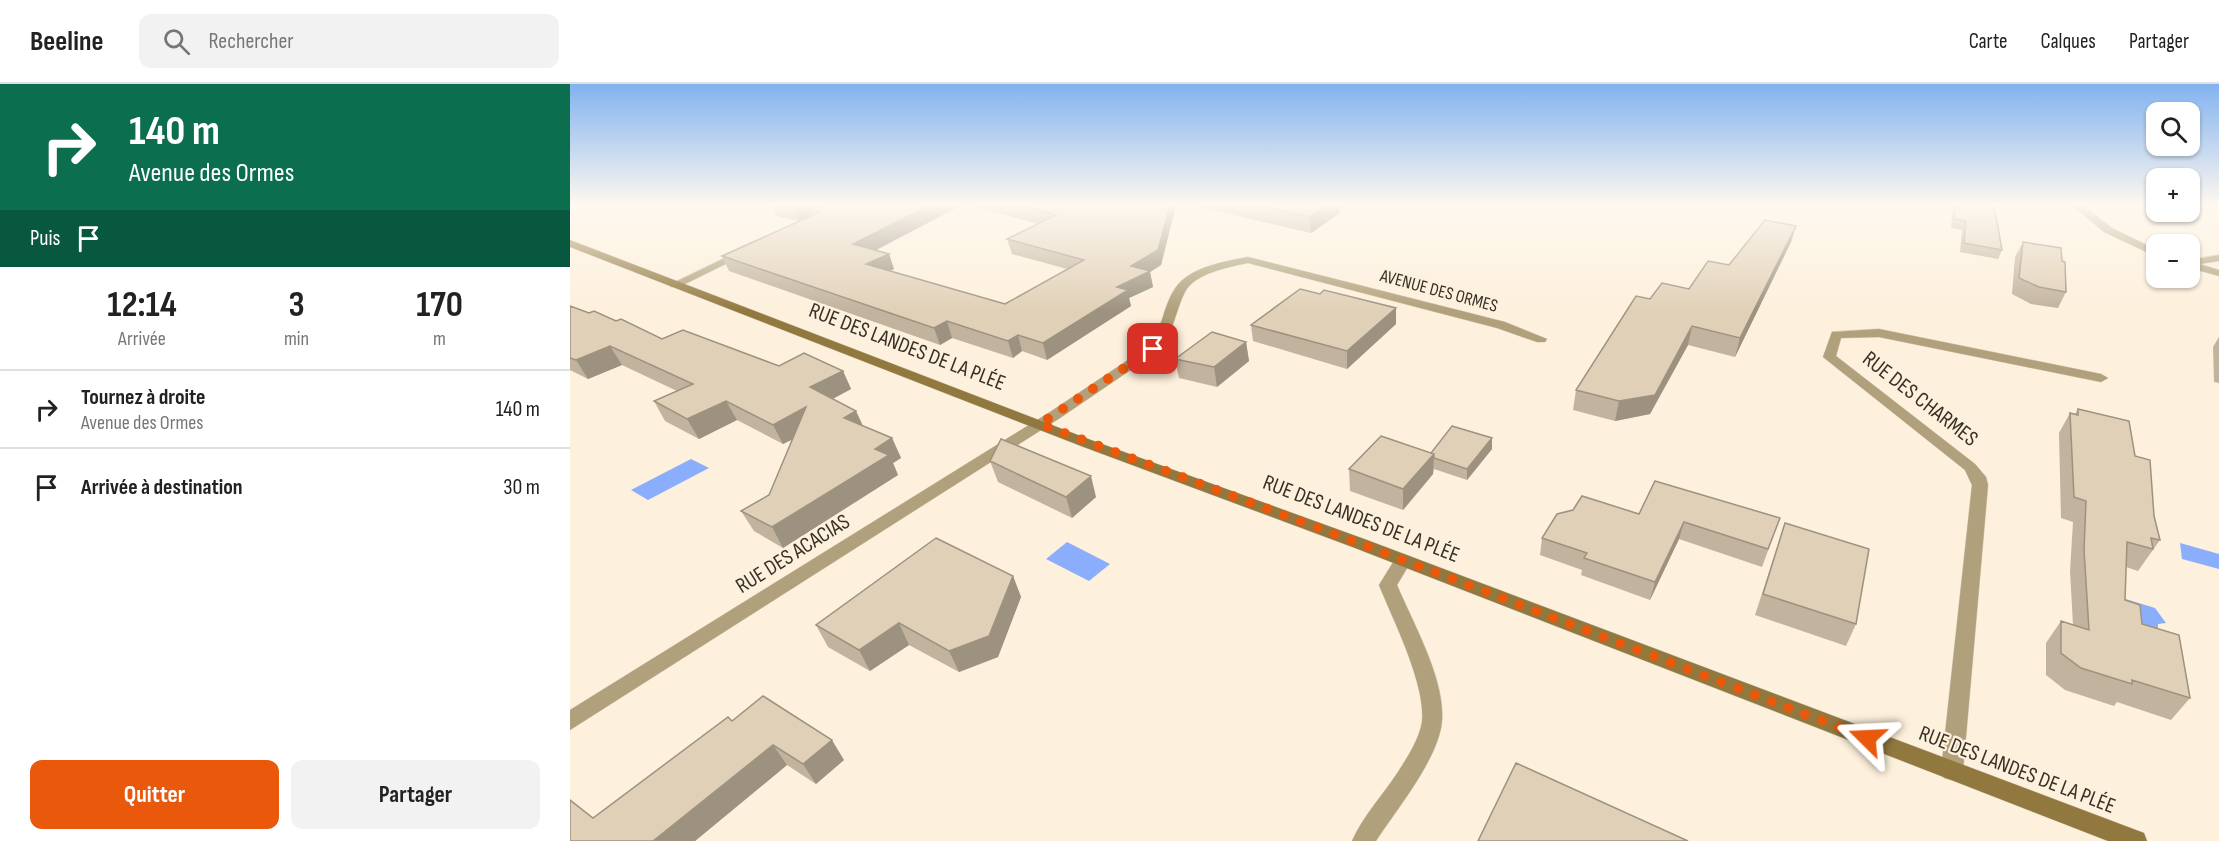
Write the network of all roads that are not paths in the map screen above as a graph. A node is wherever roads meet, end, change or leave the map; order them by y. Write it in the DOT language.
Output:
graph roads {
  1 [pos="2129,240"];
  2 [pos="570,243"];
  3 [pos="753,249"];
  4 [pos="2146,249"];
  5 [pos="2219,258"];
  6 [pos="2200,262"];
  7 [pos="2200,267"];
  8 [pos="2219,273"];
  9 [pos="675,285"];
  10 [pos="1540,339"];
  11 [pos="2101,378"];
  12 [pos="1040,424"];
  13 [pos="1403,560"];
  14 [pos="570,721"];
  15 [pos="1952,771"];
  16 [pos="1363,841"];
  17 [pos="2136,841"];
  1 -- 4 [label="street"];
  2 -- 9 [label="street, RUE DES LANDES DE LA PLÉE"];
  3 -- 9 [label="street"];
  5 -- 6 [label="street"];
  7 -- 8 [label="street"];
  9 -- 12 [label="street, RUE DES LANDES DE LA PLÉE"];
  10 -- 12 [label="street, AVENUE DES ORMES"];
  11 -- 15 [label="street, RUE DES CHARMES"];
  12 -- 13 [label="street, RUE DES LANDES DE LA PLÉE"];
  12 -- 14 [label="street, RUE DES ACACIAS"];
  13 -- 15 [label="street, RUE DES LANDES DE LA PLÉE"];
  13 -- 16 [label="street"];
  15 -- 17 [label="street, RUE DES LANDES DE LA PLÉE"];
}
